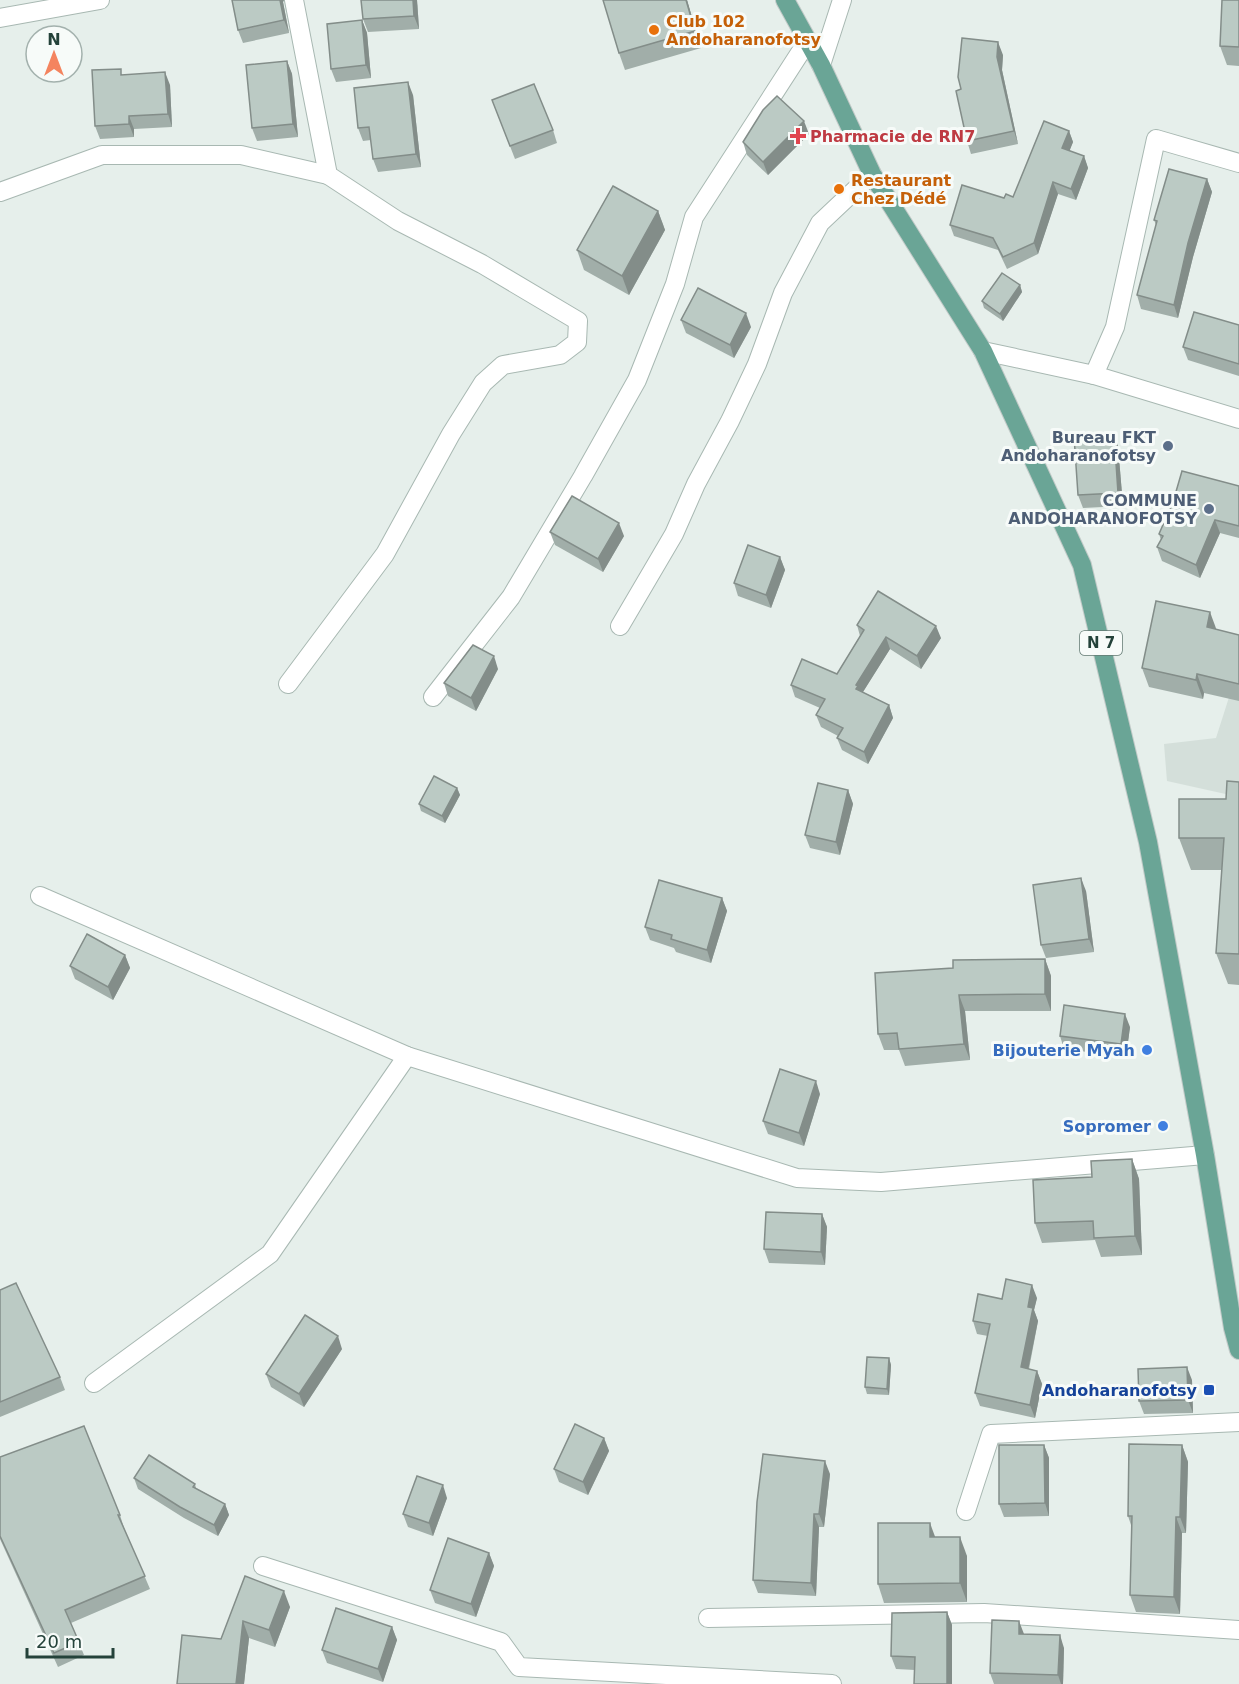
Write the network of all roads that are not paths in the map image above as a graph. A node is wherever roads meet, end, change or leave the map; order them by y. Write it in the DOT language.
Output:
graph roads {
  1 [pos="100,0"];
  2 [pos="294,0"];
  3 [pos="785,0"];
  4 [pos="842,0"];
  5 [pos="0,18"];
  6 [pos="807,42"];
  7 [pos="821,65"];
  8 [pos="1239,163"];
  9 [pos="872,174"];
  10 [pos="328,175"];
  11 [pos="0,192"];
  12 [pos="983,351"];
  13 [pos="1095,375"];
  14 [pos="1239,418"];
  15 [pos="620,626"];
  16 [pos="288,684"];
  17 [pos="433,697"];
  18 [pos="40,896"];
  19 [pos="407,1056"];
  20 [pos="1205,1155"];
  21 [pos="1239,1350"];
  22 [pos="94,1383"];
  23 [pos="1239,1422"];
  24 [pos="966,1511"];
  25 [pos="263,1566"];
  26 [pos="708,1618"];
  27 [pos="1239,1630"];
  28 [pos="832,1684"];
  1 -- 5 [label="street"];
  2 -- 10 [label="street"];
  3 -- 6 [label="main road, N 7"];
  4 -- 7 [label="street"];
  6 -- 7 [label="main road, N 7"];
  6 -- 17 [label="street"];
  7 -- 9 [label="main road, N 7"];
  8 -- 13 [label="street"];
  9 -- 12 [label="main road, N 7"];
  9 -- 15 [label="street"];
  10 -- 11 [label="street"];
  10 -- 16 [label="street"];
  12 -- 13 [label="street"];
  12 -- 20 [label="main road, N 7"];
  13 -- 14 [label="street"];
  18 -- 19 [label="street"];
  19 -- 20 [label="street"];
  19 -- 22 [label="street"];
  20 -- 21 [label="main road, N 7"];
  23 -- 24 [label="street"];
  25 -- 28 [label="street"];
  26 -- 27 [label="street"];
}
